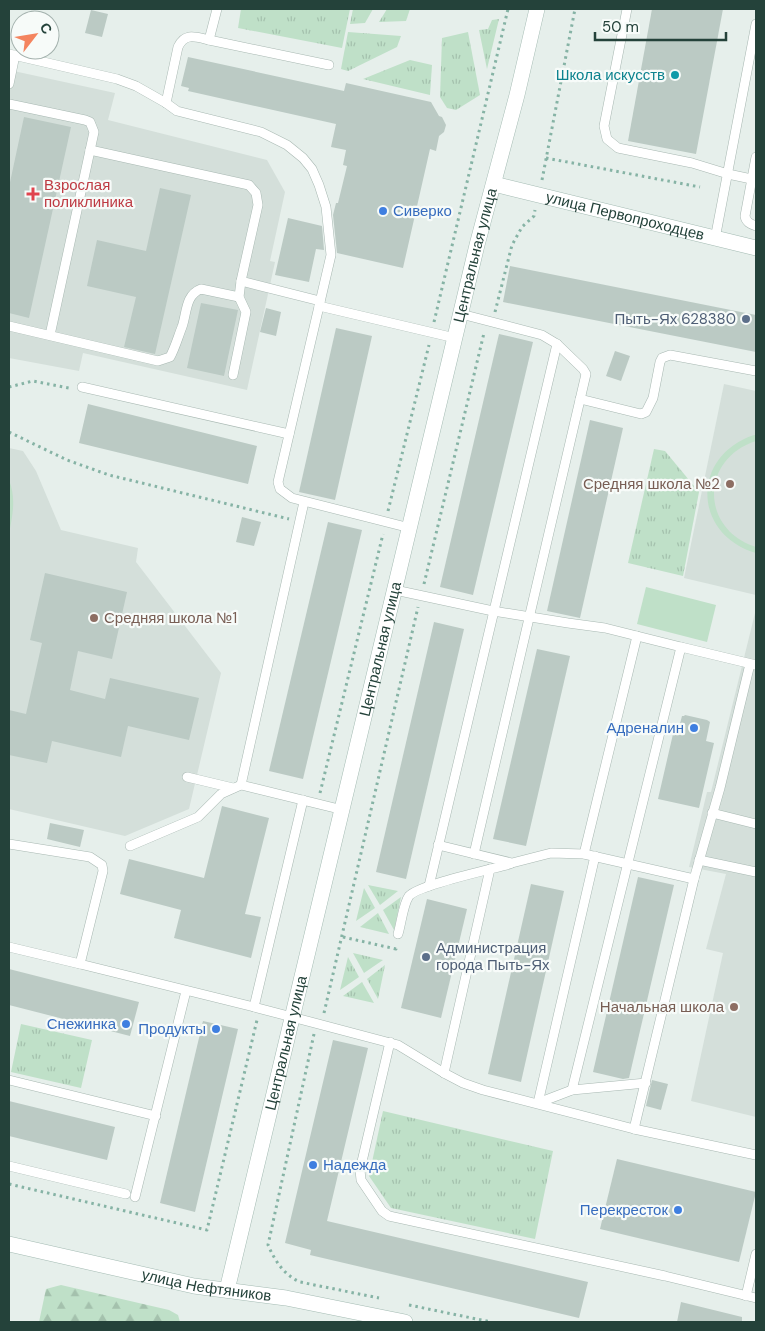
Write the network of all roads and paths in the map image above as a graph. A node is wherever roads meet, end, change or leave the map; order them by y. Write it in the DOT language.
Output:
graph roads {
  1 [pos="217,9"];
  2 [pos="508,9"];
  3 [pos="537,9"];
  4 [pos="575,9"];
  5 [pos="627,9"];
  6 [pos="756,24"];
  7 [pos="209,40"];
  8 [pos="11,60"];
  9 [pos="37,60"];
  10 [pos="329,65"];
  11 [pos="9,84"];
  12 [pos="166,103"];
  13 [pos="9,104"];
  14 [pos="90,150"];
  15 [pos="756,157"];
  16 [pos="546,158"];
  17 [pos="728,174"];
  18 [pos="754,179"];
  19 [pos="494,184"];
  20 [pos="700,187"];
  21 [pos="538,196"];
  22 [pos="756,226"];
  23 [pos="716,239"];
  24 [pos="756,248"];
  25 [pos="241,281"];
  26 [pos="239,297"];
  27 [pos="320,304"];
  28 [pos="461,314"];
  29 [pos="490,322"];
  30 [pos="9,326"];
  31 [pos="432,332"];
  32 [pos="50,335"];
  33 [pos="455,338"];
  34 [pos="557,344"];
  35 [pos="756,372"];
  36 [pos="233,375"];
  37 [pos="9,387"];
  38 [pos="82,387"];
  39 [pos="580,400"];
  40 [pos="9,432"];
  41 [pos="289,434"];
  42 [pos="304,502"];
  43 [pos="300,522"];
  44 [pos="386,522"];
  45 [pos="410,528"];
  46 [pos="395,590"];
  47 [pos="421,596"];
  48 [pos="493,611"];
  49 [pos="530,617"];
  50 [pos="637,636"];
  51 [pos="681,647"];
  52 [pos="753,664"];
  53 [pos="187,777"];
  54 [pos="237,787"];
  55 [pos="303,800"];
  56 [pos="314,803"];
  57 [pos="343,810"];
  58 [pos="712,813"];
  59 [pos="756,824"];
  60 [pos="9,844"];
  61 [pos="438,845"];
  62 [pos="130,846"];
  63 [pos="474,854"];
  64 [pos="584,854"];
  65 [pos="595,856"];
  66 [pos="699,860"];
  67 [pos="512,863"];
  68 [pos="627,864"];
  69 [pos="490,869"];
  70 [pos="756,872"];
  71 [pos="694,880"];
  72 [pos="429,886"];
  73 [pos="398,934"];
  74 [pos="343,937"];
  75 [pos="9,946"];
  76 [pos="80,964"];
  77 [pos="186,991"];
  78 [pos="257,1008"];
  79 [pos="293,1017"];
  80 [pos="319,1023"];
  81 [pos="390,1042"];
  82 [pos="444,1073"];
  83 [pos="9,1080"];
  84 [pos="646,1083"];
  85 [pos="572,1090"];
  86 [pos="538,1104"];
  87 [pos="156,1116"];
  88 [pos="634,1129"];
  89 [pos="756,1155"];
  90 [pos="9,1166"];
  91 [pos="9,1184"];
  92 [pos="9,1244"];
  93 [pos="756,1254"];
  94 [pos="227,1290"];
  95 [pos="746,1296"];
  96 [pos="756,1298"];
  97 [pos="386,1300"];
  98 [pos="405,1304"];
  99 [pos="405,1322"];
  100 [pos="491,1322"];
  1 -- 7 [label="lane"];
  2 -- 31 [label="path"];
  3 -- 19 [label="main road, Центральная улица"];
  4 -- 16 [label="path"];
  5 -- 17 [label="lane"];
  6 -- 17 [label="lane"];
  7 -- 10 [label="lane"];
  7 -- 12 [label="lane"];
  8 -- 11 [label="lane"];
  9 -- 12 [label="lane"];
  12 -- 27 [label="lane"];
  13 -- 14 [label="lane"];
  14 -- 25 [label="lane"];
  14 -- 32 [label="lane"];
  15 -- 18 [label="lane"];
  16 -- 20 [label="path"];
  16 -- 21 [label="path"];
  17 -- 18 [label="lane"];
  17 -- 23 [label="lane"];
  18 -- 22 [label="lane"];
  19 -- 21 [label="main road, улица Первопроходцев"];
  19 -- 28 [label="main road, Центральная улица"];
  21 -- 23 [label="main road, улица Первопроходцев"];
  21 -- 29 [label="path"];
  23 -- 24 [label="main road, улица Первопроходцев"];
  25 -- 26 [label="lane"];
  25 -- 27 [label="lane"];
  26 -- 32 [label="lane"];
  26 -- 36 [label="lane"];
  27 -- 31 [label="lane"];
  27 -- 41 [label="lane"];
  28 -- 29 [label="lane"];
  28 -- 33 [label="main road, Центральная улица"];
  29 -- 34 [label="lane"];
  29 -- 47 [label="path"];
  30 -- 32 [label="lane"];
  31 -- 33 [label="lane"];
  31 -- 44 [label="path"];
  33 -- 45 [label="main road, Центральная улица"];
  34 -- 39 [label="lane"];
  34 -- 48 [label="lane"];
  35 -- 39 [label="lane"];
  37 -- 38 [label="path"];
  38 -- 41 [label="lane"];
  39 -- 49 [label="lane"];
  40 -- 43 [label="path"];
  41 -- 42 [label="lane"];
  42 -- 43 [label="lane"];
  42 -- 44 [label="lane"];
  43 -- 54 [label="lane"];
  44 -- 45 [label="lane"];
  44 -- 56 [label="path"];
  45 -- 46 [label="main road, Центральная улица"];
  46 -- 47 [label="lane"];
  46 -- 57 [label="main road, Центральная улица"];
  47 -- 48 [label="lane"];
  47 -- 74 [label="path"];
  48 -- 49 [label="lane"];
  48 -- 61 [label="lane"];
  49 -- 50 [label="lane"];
  49 -- 63 [label="lane"];
  50 -- 51 [label="lane"];
  50 -- 64 [label="lane"];
  51 -- 52 [label="lane"];
  51 -- 68 [label="lane"];
  52 -- 58 [label="lane"];
  53 -- 54 [label="lane"];
  54 -- 55 [label="lane"];
  54 -- 62 [label="lane"];
  55 -- 56 [label="lane"];
  55 -- 78 [label="lane"];
  56 -- 57 [label="lane"];
  57 -- 79 [label="main road, Центральная улица"];
  58 -- 59 [label="lane"];
  58 -- 66 [label="lane"];
  60 -- 76 [label="lane"];
  61 -- 63 [label="lane"];
  61 -- 72 [label="lane"];
  63 -- 67 [label="lane"];
  64 -- 65 [label="lane"];
  64 -- 67 [label="lane"];
  65 -- 68 [label="lane"];
  65 -- 86 [label="lane"];
  66 -- 70 [label="lane"];
  66 -- 71 [label="lane"];
  67 -- 69 [label="lane"];
  68 -- 71 [label="lane"];
  68 -- 85 [label="lane"];
  69 -- 72 [label="lane"];
  69 -- 82 [label="lane"];
  71 -- 84 [label="lane"];
  72 -- 73 [label="lane"];
  73 -- 74 [label="path"];
  74 -- 80 [label="path"];
  75 -- 76 [label="lane"];
  76 -- 77 [label="lane"];
  77 -- 78 [label="lane"];
  77 -- 87 [label="lane"];
  78 -- 79 [label="lane"];
  78 -- 91 [label="path"];
  79 -- 80 [label="lane"];
  79 -- 94 [label="main road, Центральная улица"];
  80 -- 81 [label="lane"];
  80 -- 97 [label="path"];
  81 -- 82 [label="lane"];
  81 -- 95 [label="lane"];
  82 -- 86 [label="lane"];
  83 -- 87 [label="lane"];
  84 -- 85 [label="lane"];
  84 -- 88 [label="lane"];
  85 -- 86 [label="lane"];
  86 -- 88 [label="lane"];
  87 -- 90 [label="lane"];
  88 -- 89 [label="lane"];
  92 -- 94 [label="main road, улица Нефтяников"];
  93 -- 95 [label="lane"];
  94 -- 99 [label="main road, улица Нефтяников"];
  95 -- 96 [label="lane"];
  98 -- 100 [label="path"];
}
